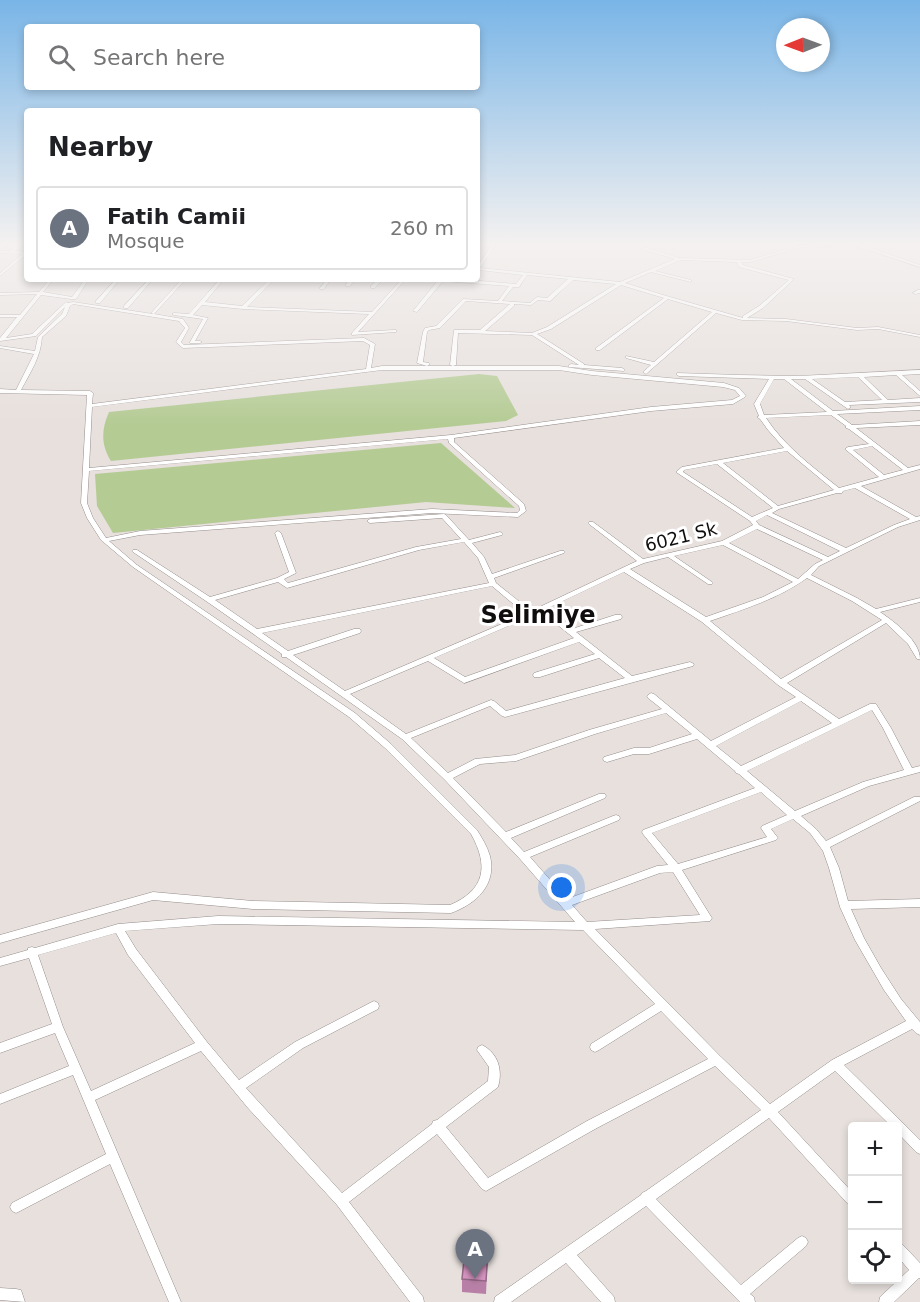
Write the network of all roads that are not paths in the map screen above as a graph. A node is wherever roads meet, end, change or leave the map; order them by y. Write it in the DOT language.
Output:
graph roads {
  1 [pos="201,303"];
  2 [pos="31,304"];
  3 [pos="67,304"];
  4 [pos="74,304"];
  5 [pos="82,304"];
  6 [pos="108,304"];
  7 [pos="129,304"];
  8 [pos="162,304"];
  9 [pos="207,304"];
  10 [pos="247,304"];
  11 [pos="382,304"];
  12 [pos="421,304"];
  13 [pos="461,304"];
  14 [pos="512,304"];
  15 [pos="531,304"];
  16 [pos="587,304"];
  17 [pos="659,304"];
  18 [pos="687,304"];
  19 [pos="766,304"];
  20 [pos="126,307"];
  21 [pos="243,308"];
  22 [pos="415,311"];
  23 [pos="716,312"];
  24 [pos="154,313"];
  25 [pos="374,313"];
  26 [pos="0,316"];
  27 [pos="21,316"];
  28 [pos="190,316"];
  29 [pos="742,319"];
  30 [pos="394,331"];
  31 [pos="481,332"];
  32 [pos="354,334"];
  33 [pos="533,334"];
  34 [pos="920,336"];
  35 [pos="1,340"];
  36 [pos="0,347"];
  37 [pos="598,349"];
  38 [pos="37,353"];
  39 [pos="628,357"];
  40 [pos="453,364"];
  41 [pos="655,364"];
  42 [pos="583,366"];
  43 [pos="368,370"];
  44 [pos="646,372"];
  45 [pos="920,372"];
  46 [pos="898,374"];
  47 [pos="859,375"];
  48 [pos="773,376"];
  49 [pos="784,376"];
  50 [pos="806,376"];
  51 [pos="0,392"];
  52 [pos="16,392"];
  53 [pos="920,394"];
  54 [pos="920,400"];
  55 [pos="886,401"];
  56 [pos="844,404"];
  57 [pos="89,406"];
  58 [pos="920,408"];
  59 [pos="894,409"];
  60 [pos="902,409"];
  61 [pos="853,411"];
  62 [pos="831,413"];
  63 [pos="760,417"];
  64 [pos="917,423"];
  65 [pos="848,427"];
  66 [pos="920,430"];
  67 [pos="451,437"];
  68 [pos="871,445"];
  69 [pos="789,449"];
  70 [pos="718,462"];
  71 [pos="920,467"];
  72 [pos="85,470"];
  73 [pos="908,471"];
  74 [pos="884,478"];
  75 [pos="857,486"];
  76 [pos="840,492"];
  77 [pos="777,508"];
  78 [pos="767,513"];
  79 [pos="752,520"];
  80 [pos="918,520"];
  81 [pos="359,522"];
  82 [pos="591,523"];
  83 [pos="757,526"];
  84 [pos="278,533"];
  85 [pos="500,534"];
  86 [pos="105,540"];
  87 [pos="466,541"];
  88 [pos="724,543"];
  89 [pos="135,551"];
  90 [pos="846,551"];
  91 [pos="562,552"];
  92 [pos="670,556"];
  93 [pos="829,560"];
  94 [pos="642,561"];
  95 [pos="626,570"];
  96 [pos="808,576"];
  97 [pos="279,579"];
  98 [pos="491,581"];
  99 [pos="797,581"];
  100 [pos="710,583"];
  101 [pos="209,599"];
  102 [pos="920,600"];
  103 [pos="542,609"];
  104 [pos="873,612"];
  105 [pos="530,615"];
  106 [pos="618,617"];
  107 [pos="705,620"];
  108 [pos="885,621"];
  109 [pos="357,631"];
  110 [pos="256,632"];
  111 [pos="570,632"];
  112 [pos="579,639"];
  113 [pos="285,655"];
  114 [pos="600,655"];
  115 [pos="920,657"];
  116 [pos="429,658"];
  117 [pos="690,664"];
  118 [pos="537,675"];
  119 [pos="631,679"];
  120 [pos="781,683"];
  121 [pos="344,694"];
  122 [pos="651,696"];
  123 [pos="802,697"];
  124 [pos="668,710"];
  125 [pos="837,722"];
  126 [pos="699,735"];
  127 [pos="405,738"];
  128 [pos="710,745"];
  129 [pos="608,759"];
  130 [pos="920,769"];
  131 [pos="740,771"];
  132 [pos="909,771"];
  133 [pos="447,777"];
  134 [pos="761,789"];
  135 [pos="602,796"];
  136 [pos="917,799"];
  137 [pos="793,816"];
  138 [pos="616,818"];
  139 [pos="504,837"];
  140 [pos="826,845"];
  141 [pos="523,856"];
  142 [pos="676,868"];
  143 [pos="567,903"];
  144 [pos="920,903"];
  145 [pos="845,905"];
  146 [pos="585,926"];
  147 [pos="118,928"];
  148 [pos="0,939"];
  149 [pos="32,951"];
  150 [pos="0,962"];
  151 [pos="662,1005"];
  152 [pos="374,1006"];
  153 [pos="917,1026"];
  154 [pos="58,1027"];
  155 [pos="203,1045"];
  156 [pos="595,1047"];
  157 [pos="0,1048"];
  158 [pos="482,1050"];
  159 [pos="716,1060"];
  160 [pos="836,1064"];
  161 [pos="75,1069"];
  162 [pos="238,1087"];
  163 [pos="89,1097"];
  164 [pos="0,1099"];
  165 [pos="769,1110"];
  166 [pos="437,1125"];
  167 [pos="920,1148"];
  168 [pos="112,1157"];
  169 [pos="848,1196"];
  170 [pos="646,1197"];
  171 [pos="341,1201"];
  172 [pos="16,1207"];
  173 [pos="802,1242"];
  174 [pos="902,1253"];
  175 [pos="568,1255"];
  176 [pos="919,1271"];
  177 [pos="0,1294"];
  178 [pos="745,1298"];
  179 [pos="19,1302"];
  180 [pos="175,1302"];
  181 [pos="418,1302"];
  182 [pos="500,1302"];
  183 [pos="609,1302"];
  184 [pos="885,1302"];
  1 -- 28 [label="street"];
  2 -- 27 [label="street"];
  3 -- 35 [label="street"];
  4 -- 38 [label="street"];
  5 -- 43 [label="street"];
  6 -- 20 [label="street"];
  7 -- 20 [label="street"];
  8 -- 24 [label="street"];
  9 -- 21 [label="street"];
  10 -- 21 [label="street"];
  11 -- 25 [label="street"];
  12 -- 22 [label="street"];
  13 -- 40 [label="street"];
  14 -- 15 [label="street"];
  14 -- 31 [label="street"];
  16 -- 33 [label="street"];
  17 -- 37 [label="street"];
  18 -- 23 [label="street"];
  19 -- 29 [label="street"];
  20 -- 24 [label="street"];
  21 -- 25 [label="street"];
  23 -- 29 [label="street"];
  23 -- 41 [label="street"];
  24 -- 28 [label="street"];
  25 -- 32 [label="street"];
  26 -- 27 [label="street"];
  27 -- 35 [label="street"];
  28 -- 32 [label="street"];
  29 -- 34 [label="street"];
  30 -- 32 [label="street"];
  31 -- 33 [label="street"];
  31 -- 40 [label="street"];
  33 -- 42 [label="street"];
  36 -- 38 [label="street"];
  38 -- 52 [label="street"];
  39 -- 41 [label="street"];
  40 -- 42 [label="street"];
  41 -- 44 [label="street"];
  42 -- 44 [label="street"];
  43 -- 57 [label="street"];
  43 -- 67 [label="street"];
  44 -- 48 [label="street"];
  45 -- 46 [label="street"];
  46 -- 47 [label="street"];
  46 -- 53 [label="street"];
  47 -- 50 [label="street"];
  47 -- 55 [label="street"];
  48 -- 49 [label="street"];
  48 -- 63 [label="street"];
  49 -- 50 [label="street"];
  49 -- 62 [label="street"];
  50 -- 56 [label="street"];
  51 -- 52 [label="street"];
  52 -- 57 [label="street"];
  54 -- 55 [label="street"];
  55 -- 56 [label="street"];
  55 -- 59 [label="street"];
  56 -- 61 [label="street"];
  57 -- 72 [label="street"];
  58 -- 60 [label="street"];
  59 -- 60 [label="street"];
  59 -- 61 [label="street"];
  60 -- 64 [label="street"];
  61 -- 62 [label="street"];
  62 -- 63 [label="street"];
  62 -- 65 [label="street"];
  63 -- 69 [label="street"];
  64 -- 65 [label="street"];
  64 -- 66 [label="street"];
  65 -- 68 [label="street"];
  67 -- 72 [label="street"];
  67 -- 86 [label="street"];
  68 -- 73 [label="street"];
  68 -- 74 [label="street"];
  69 -- 70 [label="street"];
  69 -- 76 [label="street"];
  70 -- 77 [label="street"];
  70 -- 79 [label="street"];
  71 -- 73 [label="street"];
  72 -- 86 [label="street"];
  73 -- 74 [label="street"];
  74 -- 75 [label="street"];
  75 -- 76 [label="street"];
  75 -- 80 [label="street"];
  76 -- 77 [label="street"];
  77 -- 78 [label="street"];
  78 -- 79 [label="street"];
  78 -- 90 [label="street"];
  79 -- 83 [label="street"];
  80 -- 90 [label="street"];
  81 -- 87 [label="street"];
  82 -- 94 [label="street"];
  83 -- 88 [label="street, 6021 Sk"];
  83 -- 93 [label="street"];
  84 -- 97 [label="street"];
  85 -- 87 [label="street"];
  86 -- 148 [label="street"];
  87 -- 97 [label="street"];
  87 -- 98 [label="street"];
  88 -- 92 [label="street, 6021 Sk"];
  88 -- 99 [label="street"];
  89 -- 101 [label="street"];
  90 -- 93 [label="street"];
  91 -- 98 [label="street"];
  92 -- 94 [label="street, 6021 Sk"];
  92 -- 100 [label="street"];
  93 -- 96 [label="street"];
  94 -- 95 [label="street, 6021 Sk"];
  95 -- 103 [label="street, 6021 Sk"];
  95 -- 107 [label="street"];
  96 -- 99 [label="street"];
  96 -- 104 [label="street"];
  97 -- 101 [label="street"];
  98 -- 105 [label="street"];
  98 -- 110 [label="street"];
  99 -- 107 [label="street"];
  101 -- 110 [label="street"];
  102 -- 104 [label="street"];
  103 -- 105 [label="street, 6021 Sk"];
  103 -- 111 [label="street"];
  104 -- 108 [label="street"];
  105 -- 116 [label="street, 6021 Sk"];
  106 -- 111 [label="street"];
  107 -- 120 [label="street"];
  108 -- 115 [label="street"];
  108 -- 120 [label="street"];
  109 -- 113 [label="street"];
  110 -- 113 [label="street"];
  111 -- 112 [label="street"];
  112 -- 114 [label="street"];
  112 -- 116 [label="street"];
  113 -- 121 [label="street"];
  114 -- 118 [label="street"];
  114 -- 119 [label="street"];
  116 -- 121 [label="street, 6021 Sk"];
  117 -- 119 [label="street"];
  119 -- 127 [label="street"];
  120 -- 123 [label="street"];
  121 -- 127 [label="street"];
  122 -- 124 [label="street"];
  123 -- 125 [label="street"];
  123 -- 128 [label="street"];
  124 -- 126 [label="street"];
  124 -- 133 [label="street"];
  125 -- 131 [label="street"];
  125 -- 132 [label="street"];
  126 -- 128 [label="street"];
  126 -- 129 [label="street"];
  127 -- 133 [label="street"];
  128 -- 131 [label="street"];
  130 -- 132 [label="street"];
  131 -- 134 [label="street"];
  132 -- 137 [label="street"];
  133 -- 139 [label="street"];
  134 -- 137 [label="street"];
  134 -- 142 [label="street"];
  135 -- 139 [label="street"];
  136 -- 140 [label="street"];
  137 -- 140 [label="street"];
  137 -- 142 [label="street"];
  138 -- 141 [label="street"];
  139 -- 141 [label="street"];
  140 -- 145 [label="street"];
  141 -- 143 [label="street"];
  142 -- 143 [label="street"];
  142 -- 146 [label="street"];
  143 -- 146 [label="street"];
  144 -- 145 [label="street"];
  145 -- 153 [label="street"];
  146 -- 147 [label="street"];
  146 -- 151 [label="street"];
  147 -- 149 [label="street"];
  147 -- 155 [label="street"];
  149 -- 150 [label="street"];
  149 -- 154 [label="street"];
  151 -- 156 [label="street"];
  151 -- 159 [label="street"];
  152 -- 162 [label="street"];
  153 -- 160 [label="street"];
  154 -- 157 [label="street"];
  154 -- 161 [label="street"];
  155 -- 162 [label="street"];
  155 -- 163 [label="street"];
  158 -- 166 [label="street"];
  159 -- 165 [label="street"];
  159 -- 166 [label="street"];
  160 -- 165 [label="street"];
  160 -- 167 [label="street"];
  161 -- 163 [label="street"];
  161 -- 164 [label="street"];
  162 -- 171 [label="street"];
  163 -- 168 [label="street"];
  165 -- 169 [label="street"];
  165 -- 170 [label="street"];
  166 -- 171 [label="street"];
  168 -- 172 [label="street"];
  168 -- 180 [label="street"];
  170 -- 175 [label="street"];
  170 -- 178 [label="street"];
  171 -- 181 [label="street"];
  173 -- 178 [label="street"];
  174 -- 176 [label="street"];
  175 -- 182 [label="street"];
  175 -- 183 [label="street"];
  176 -- 184 [label="street"];
  177 -- 179 [label="street"];
}
